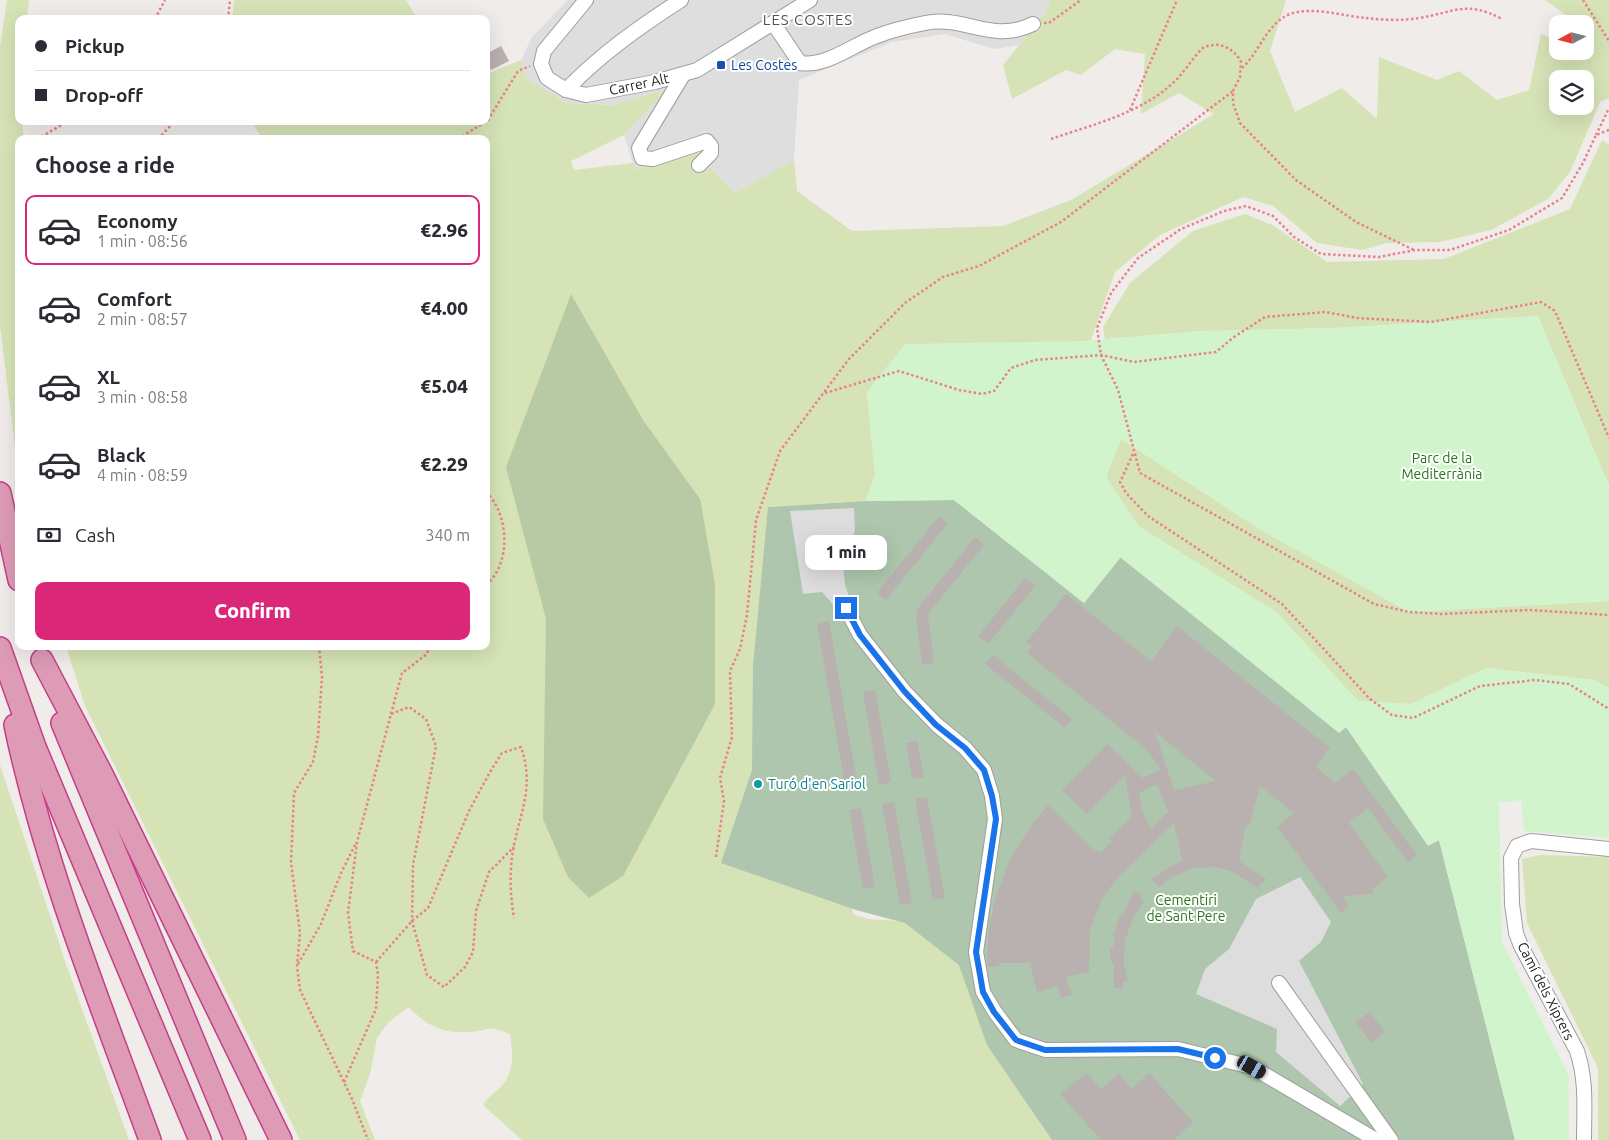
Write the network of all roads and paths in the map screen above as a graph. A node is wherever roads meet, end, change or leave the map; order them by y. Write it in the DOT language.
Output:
graph roads {
  1 [pos="165,0"];
  2 [pos="230,0"];
  3 [pos="586,0"];
  4 [pos="681,0"];
  5 [pos="810,0"];
  6 [pos="1081,0"];
  7 [pos="1177,0"];
  8 [pos="1583,0"];
  9 [pos="157,15"];
  10 [pos="228,15"];
  11 [pos="1502,19"];
  12 [pos="773,23"];
  13 [pos="1033,24"];
  14 [pos="1609,41"];
  15 [pos="541,64"];
  16 [pos="1242,68"];
  17 [pos="683,75"];
  18 [pos="566,90"];
  19 [pos="1233,91"];
  20 [pos="1609,108"];
  21 [pos="1130,112"];
  22 [pos="490,117"];
  23 [pos="62,125"];
  24 [pos="171,125"];
  25 [pos="480,125"];
  26 [pos="1609,130"];
  27 [pos="44,135"];
  28 [pos="162,135"];
  29 [pos="464,135"];
  30 [pos="1596,135"];
  31 [pos="1051,139"];
  32 [pos="699,165"];
  33 [pos="1415,250"];
  34 [pos="1101,355"];
  35 [pos="824,393"];
  36 [pos="1609,438"];
  37 [pos="1133,454"];
  38 [pos="0,492"];
  39 [pos="490,495"];
  40 [pos="15,561"];
  41 [pos="490,582"];
  42 [pos="846,608"];
  43 [pos="1609,615"];
  44 [pos="319,650"];
  45 [pos="428,650"];
  46 [pos="2,653"];
  47 [pos="40,653"];
  48 [pos="1609,709"];
  49 [pos="391,714"];
  50 [pos="358,838"];
  51 [pos="514,847"];
  52 [pos="1609,849"];
  53 [pos="716,857"];
  54 [pos="514,918"];
  55 [pos="412,920"];
  56 [pos="376,962"];
  57 [pos="297,966"];
  58 [pos="1279,983"];
  59 [pos="344,1082"];
  60 [pos="150,1140"];
  61 [pos="200,1140"];
  62 [pos="235,1140"];
  63 [pos="280,1140"];
  64 [pos="368,1140"];
  65 [pos="1376,1140"];
  66 [pos="1391,1140"];
  67 [pos="1584,1140"];
  1 -- 9 [label="path"];
  2 -- 10 [label="path"];
  3 -- 15 [label="street"];
  4 -- 18 [label="street"];
  5 -- 12 [label="street, Carrer Alt"];
  6 -- 13 [label="path"];
  7 -- 21 [label="path"];
  8 -- 14 [label="path"];
  11 -- 16 [label="path"];
  12 -- 13 [label="street"];
  12 -- 17 [label="street, Carrer Alt"];
  15 -- 18 [label="street, Carrer Alt"];
  15 -- 22 [label="path"];
  16 -- 19 [label="path"];
  16 -- 21 [label="path"];
  17 -- 18 [label="street, Carrer Alt"];
  17 -- 32 [label="street"];
  19 -- 33 [label="path"];
  19 -- 35 [label="path"];
  20 -- 30 [label="path"];
  21 -- 31 [label="path"];
  23 -- 27 [label="path"];
  24 -- 28 [label="path"];
  25 -- 29 [label="path"];
  26 -- 30 [label="path"];
  30 -- 33 [label="path"];
  33 -- 34 [label="path"];
  34 -- 35 [label="path"];
  34 -- 36 [label="path"];
  34 -- 37 [label="path"];
  35 -- 53 [label="path"];
  37 -- 43 [label="path"];
  37 -- 48 [label="path"];
  38 -- 40 [label="highway"];
  39 -- 41 [label="path"];
  42 -- 65 [label="street"];
  44 -- 57 [label="path"];
  45 -- 49 [label="path"];
  46 -- 60 [label="highway"];
  46 -- 61 [label="highway"];
  47 -- 62 [label="highway"];
  47 -- 63 [label="highway"];
  49 -- 50 [label="path"];
  49 -- 55 [label="path"];
  50 -- 56 [label="path"];
  50 -- 57 [label="path"];
  51 -- 54 [label="path"];
  51 -- 55 [label="path"];
  51 -- 55 [label="path"];
  52 -- 67 [label="street, Camí dels Xiprers"];
  55 -- 56 [label="path"];
  56 -- 59 [label="path"];
  57 -- 59 [label="path"];
  58 -- 66 [label="street"];
  59 -- 64 [label="path"];
}
